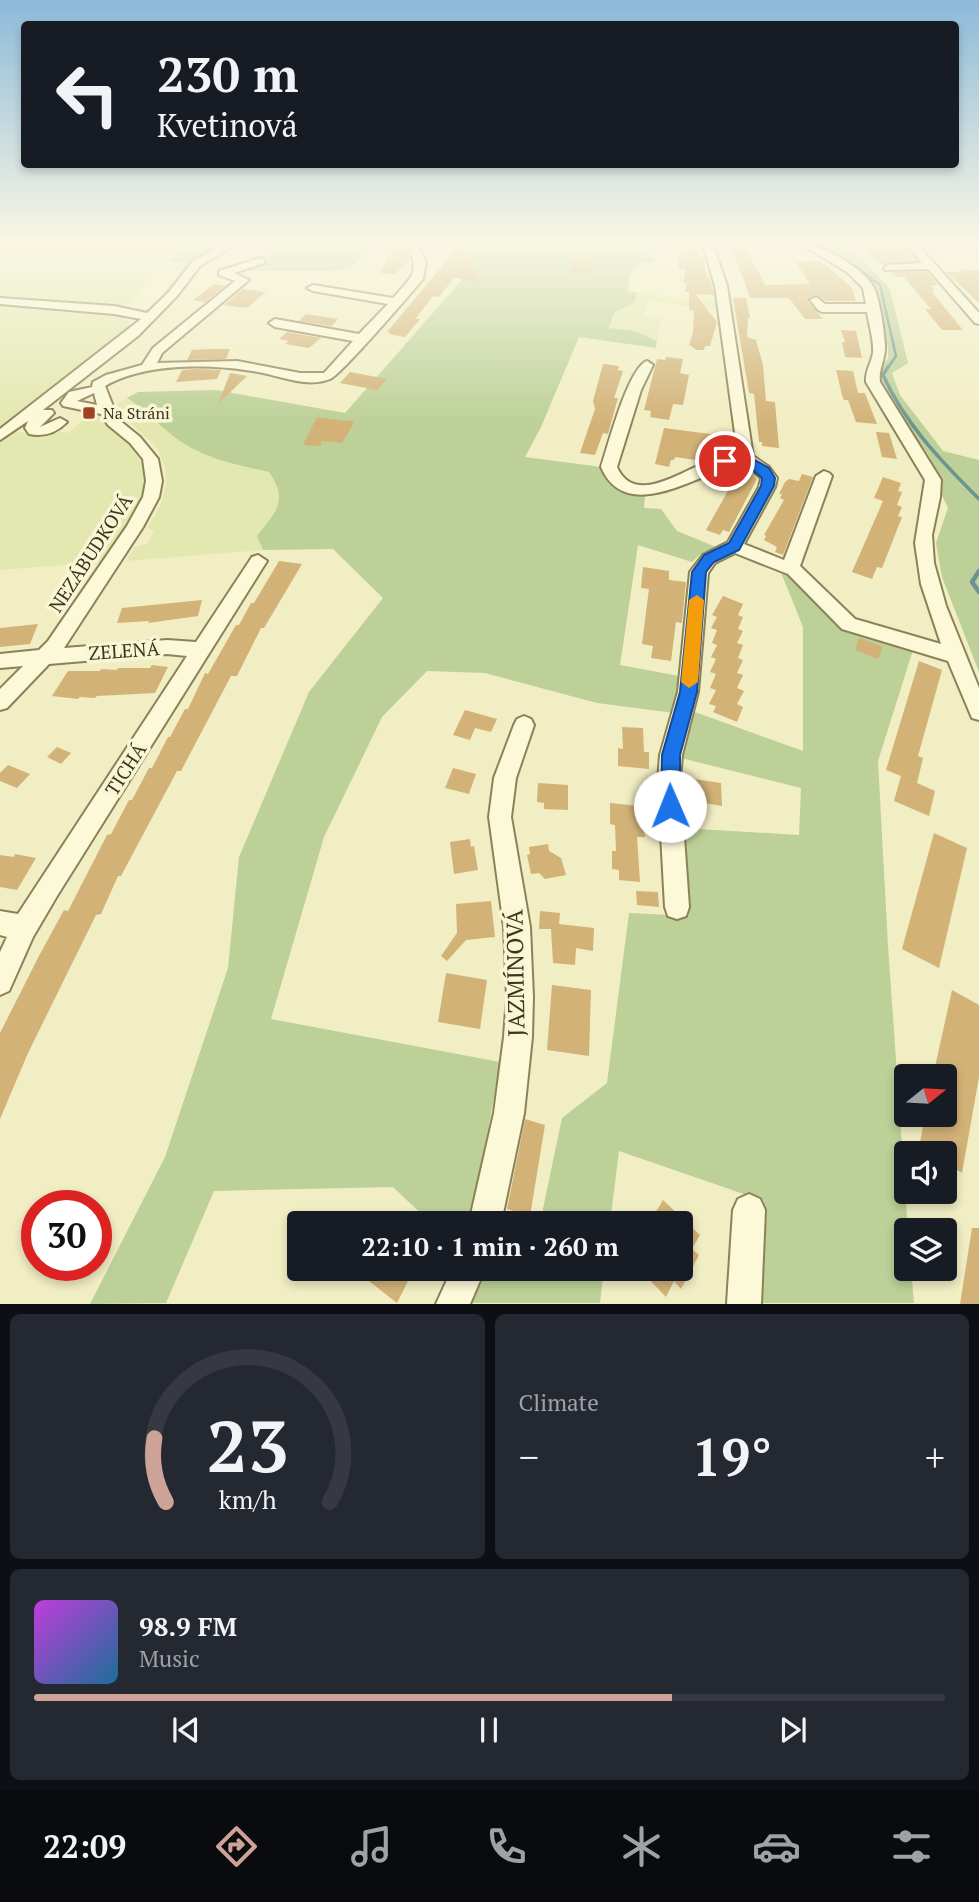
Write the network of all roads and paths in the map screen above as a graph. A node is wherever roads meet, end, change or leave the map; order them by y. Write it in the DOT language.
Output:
graph roads {
  1 [pos="23,303"];
  2 [pos="164,303"];
  3 [pos="214,303"];
  4 [pos="396,303"];
  5 [pos="723,303"];
  6 [pos="872,303"];
  7 [pos="964,303"];
  8 [pos="820,306"];
  9 [pos="873,308"];
  10 [pos="149,317"];
  11 [pos="979,320"];
  12 [pos="275,323"];
  13 [pos="364,339"];
  14 [pos="647,365"];
  15 [pos="148,367"];
  16 [pos="97,388"];
  17 [pos="68,401"];
  18 [pos="106,411"];
  19 [pos="60,422"];
  20 [pos="0,436"];
  21 [pos="746,458"];
  22 [pos="824,476"];
  23 [pos="129,536"];
  24 [pos="147,537"];
  25 [pos="734,546"];
  26 [pos="258,561"];
  27 [pos="790,568"];
  28 [pos="202,650"];
  29 [pos="45,656"];
  30 [pos="957,656"];
  31 [pos="0,661"];
  32 [pos="0,702"];
  33 [pos="979,712"];
  34 [pos="524,725"];
  35 [pos="677,907"];
  36 [pos="12,925"];
  37 [pos="0,982"];
  38 [pos="749,1210"];
  39 [pos="488,1211"];
  40 [pos="464,1281"];
  41 [pos="453,1304"];
  42 [pos="744,1304"];
  1 -- 10 [label="street"];
  2 -- 10 [label="street"];
  3 -- 15 [label="street"];
  4 -- 13 [label="street"];
  5 -- 21 [label="street"];
  6 -- 9 [label="street"];
  7 -- 11 [label="street"];
  8 -- 9 [label="street"];
  9 -- 30 [label="street"];
  10 -- 20 [label="street"];
  12 -- 13 [label="street"];
  13 -- 15 [label="street"];
  14 -- 21 [label="street"];
  15 -- 16 [label="street"];
  16 -- 17 [label="street"];
  16 -- 18 [label="street, NEZÁBUDKOVÁ"];
  17 -- 18 [label="street"];
  17 -- 19 [label="street"];
  18 -- 23 [label="street, NEZÁBUDKOVÁ"];
  21 -- 25 [label="street"];
  22 -- 27 [label="street"];
  23 -- 24 [label="street"];
  23 -- 29 [label="street, NEZÁBUDKOVÁ"];
  25 -- 27 [label="street"];
  25 -- 35 [label="street"];
  26 -- 28 [label="street, TICHÁ"];
  27 -- 30 [label="street"];
  28 -- 29 [label="street, ZELENÁ"];
  28 -- 36 [label="street, TICHÁ"];
  29 -- 31 [label="street, ZELENÁ"];
  29 -- 32 [label="street"];
  30 -- 33 [label="street"];
  34 -- 39 [label="street, JAZMÍNOVÁ"];
  36 -- 37 [label="street, TICHÁ"];
  38 -- 42 [label="street"];
  40 -- 41 [label="street"];
}
